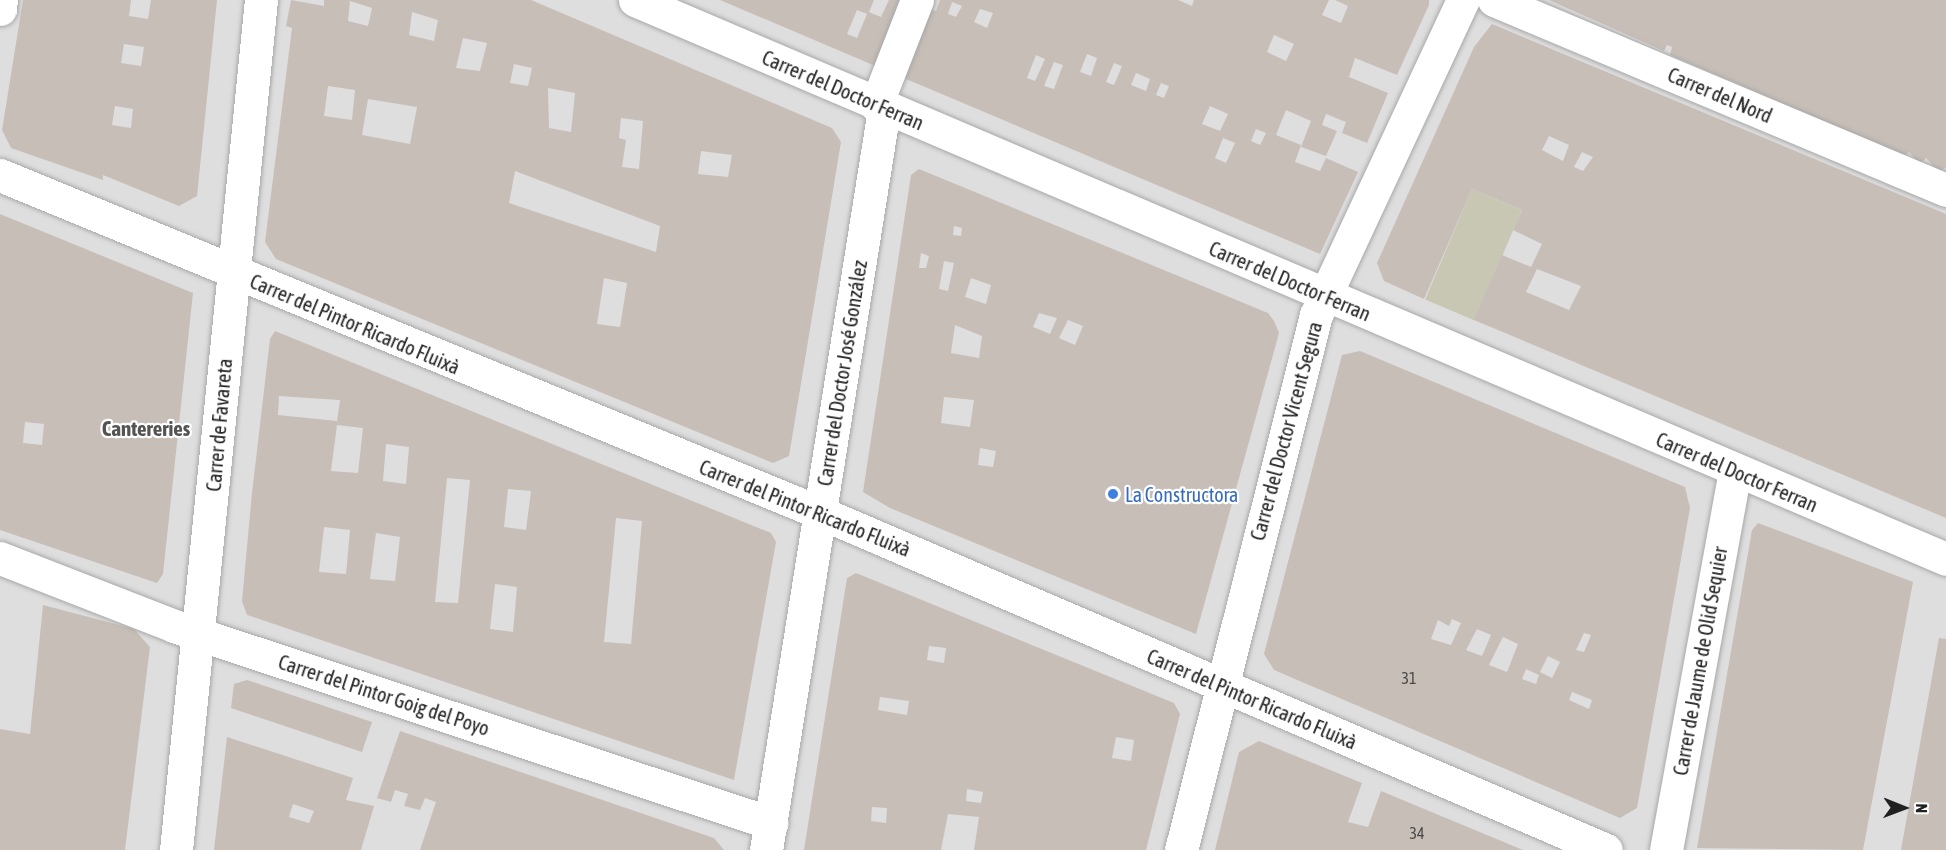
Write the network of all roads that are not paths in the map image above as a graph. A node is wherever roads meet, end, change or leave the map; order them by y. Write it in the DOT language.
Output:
graph roads {
  1 [pos="2,0"];
  2 [pos="261,0"];
  3 [pos="635,0"];
  4 [pos="917,0"];
  5 [pos="1463,0"];
  6 [pos="1494,0"];
  7 [pos="0,9"];
  8 [pos="880,107"];
  9 [pos="0,175"];
  10 [pos="1946,190"];
  11 [pos="233,273"];
  12 [pos="1324,296"];
  13 [pos="1735,472"];
  14 [pos="821,513"];
  15 [pos="0,558"];
  16 [pos="1946,559"];
  17 [pos="200,634"];
  18 [pos="1221,685"];
  19 [pos="768,837"];
  20 [pos="176,850"];
  21 [pos="1181,850"];
  22 [pos="1606,850"];
  23 [pos="1666,850"];
  1 -- 7 [label="street"];
  2 -- 11 [label="street, Carrer de Favareta"];
  3 -- 8 [label="street, Carrer del Doctor Ferran"];
  4 -- 8 [label="street, Carrer del Doctor José González"];
  5 -- 12 [label="street, Carrer del Doctor Vicent Segura"];
  6 -- 10 [label="street, Carrer del Nord"];
  8 -- 12 [label="street, Carrer del Doctor Ferran"];
  8 -- 14 [label="street, Carrer del Doctor José González"];
  9 -- 11 [label="street, Carrer del Pintor Ricardo Fluixà"];
  11 -- 14 [label="street, Carrer del Pintor Ricardo Fluixà"];
  11 -- 17 [label="street, Carrer de Favareta"];
  12 -- 13 [label="street, Carrer del Doctor Ferran"];
  12 -- 18 [label="street, Carrer del Doctor Vicent Segura"];
  13 -- 16 [label="street, Carrer del Doctor Ferran"];
  13 -- 23 [label="street, Carrer de Jaume de Olid Sequier"];
  14 -- 18 [label="street, Carrer del Pintor Ricardo Fluixà"];
  14 -- 19 [label="street, Carrer del Doctor José González"];
  15 -- 17 [label="street, Carrer del Pintor Goig del Poyo"];
  17 -- 19 [label="street, Carrer del Pintor Goig del Poyo"];
  17 -- 20 [label="street, Carrer de Favareta"];
  18 -- 21 [label="street, Carrer del Doctor Vicent Segura"];
  18 -- 22 [label="street, Carrer del Pintor Ricardo Fluixà"];
}
